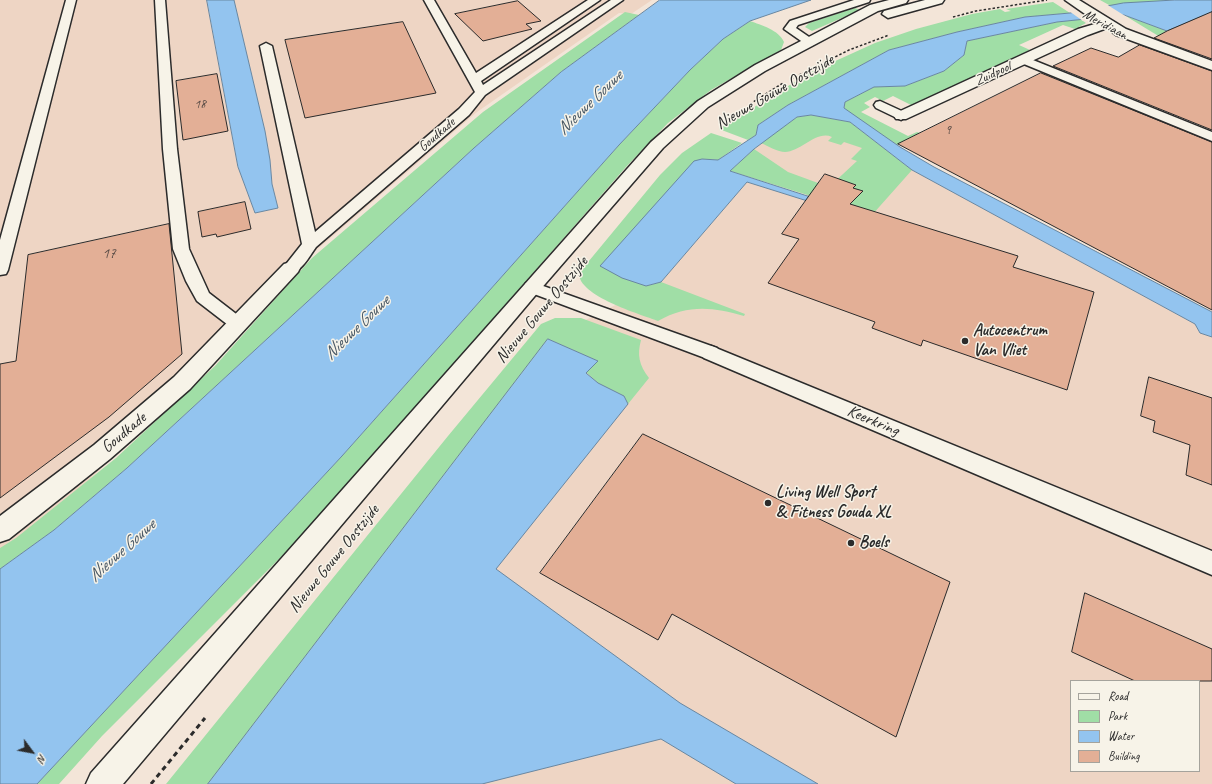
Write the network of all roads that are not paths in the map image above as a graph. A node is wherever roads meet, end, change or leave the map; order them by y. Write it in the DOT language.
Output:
graph roads {
  1 [pos="71,0"];
  2 [pos="160,0"];
  3 [pos="430,0"];
  4 [pos="595,0"];
  5 [pos="618,0"];
  6 [pos="865,0"];
  7 [pos="902,0"];
  8 [pos="938,0"];
  9 [pos="1090,0"];
  10 [pos="1068,1"];
  11 [pos="1102,23"];
  12 [pos="812,39"];
  13 [pos="1152,44"];
  14 [pos="266,46"];
  15 [pos="1023,60"];
  16 [pos="1212,66"];
  17 [pos="475,79"];
  18 [pos="481,92"];
  19 [pos="880,106"];
  20 [pos="901,116"];
  21 [pos="1212,137"];
  22 [pos="310,244"];
  23 [pos="292,268"];
  24 [pos="0,270"];
  25 [pos="532,287"];
  26 [pos="238,324"];
  27 [pos="711,353"];
  28 [pos="0,531"];
  29 [pos="1212,563"];
  30 [pos="102,784"];
  1 -- 24 [label="lane"];
  2 -- 26 [label="lane"];
  3 -- 17 [label="lane"];
  4 -- 17 [label="lane"];
  5 -- 18 [label="lane, Goudkade"];
  6 -- 12 [label="lane, Nieuwe Gouwe Oostzijde"];
  7 -- 12 [label="main road, Nieuwe Gouwe Oostzijde"];
  8 -- 12 [label="main road, Nieuwe Gouwe Oostzijde"];
  9 -- 13 [label="main road, Meridiaan"];
  10 -- 11 [label="main road, Meridiaan"];
  11 -- 13 [label="main road, Meridiaan"];
  11 -- 15 [label="main road, Zuidpool"];
  12 -- 25 [label="main road, Nieuwe Gouwe Oostzijde"];
  13 -- 16 [label="main road, Meridiaan"];
  14 -- 22 [label="lane"];
  15 -- 20 [label="main road, Zuidpool"];
  15 -- 21 [label="lane"];
  17 -- 18 [label="lane"];
  18 -- 22 [label="lane, Goudkade"];
  19 -- 20 [label="lane, Zuidpool"];
  22 -- 23 [label="lane, Goudkade"];
  23 -- 26 [label="main road, Goudkade"];
  25 -- 27 [label="lane, Keerkring"];
  25 -- 30 [label="main road, Nieuwe Gouwe Oostzijde"];
  26 -- 28 [label="main road, Goudkade"];
  27 -- 29 [label="main road, Keerkring"];
}
